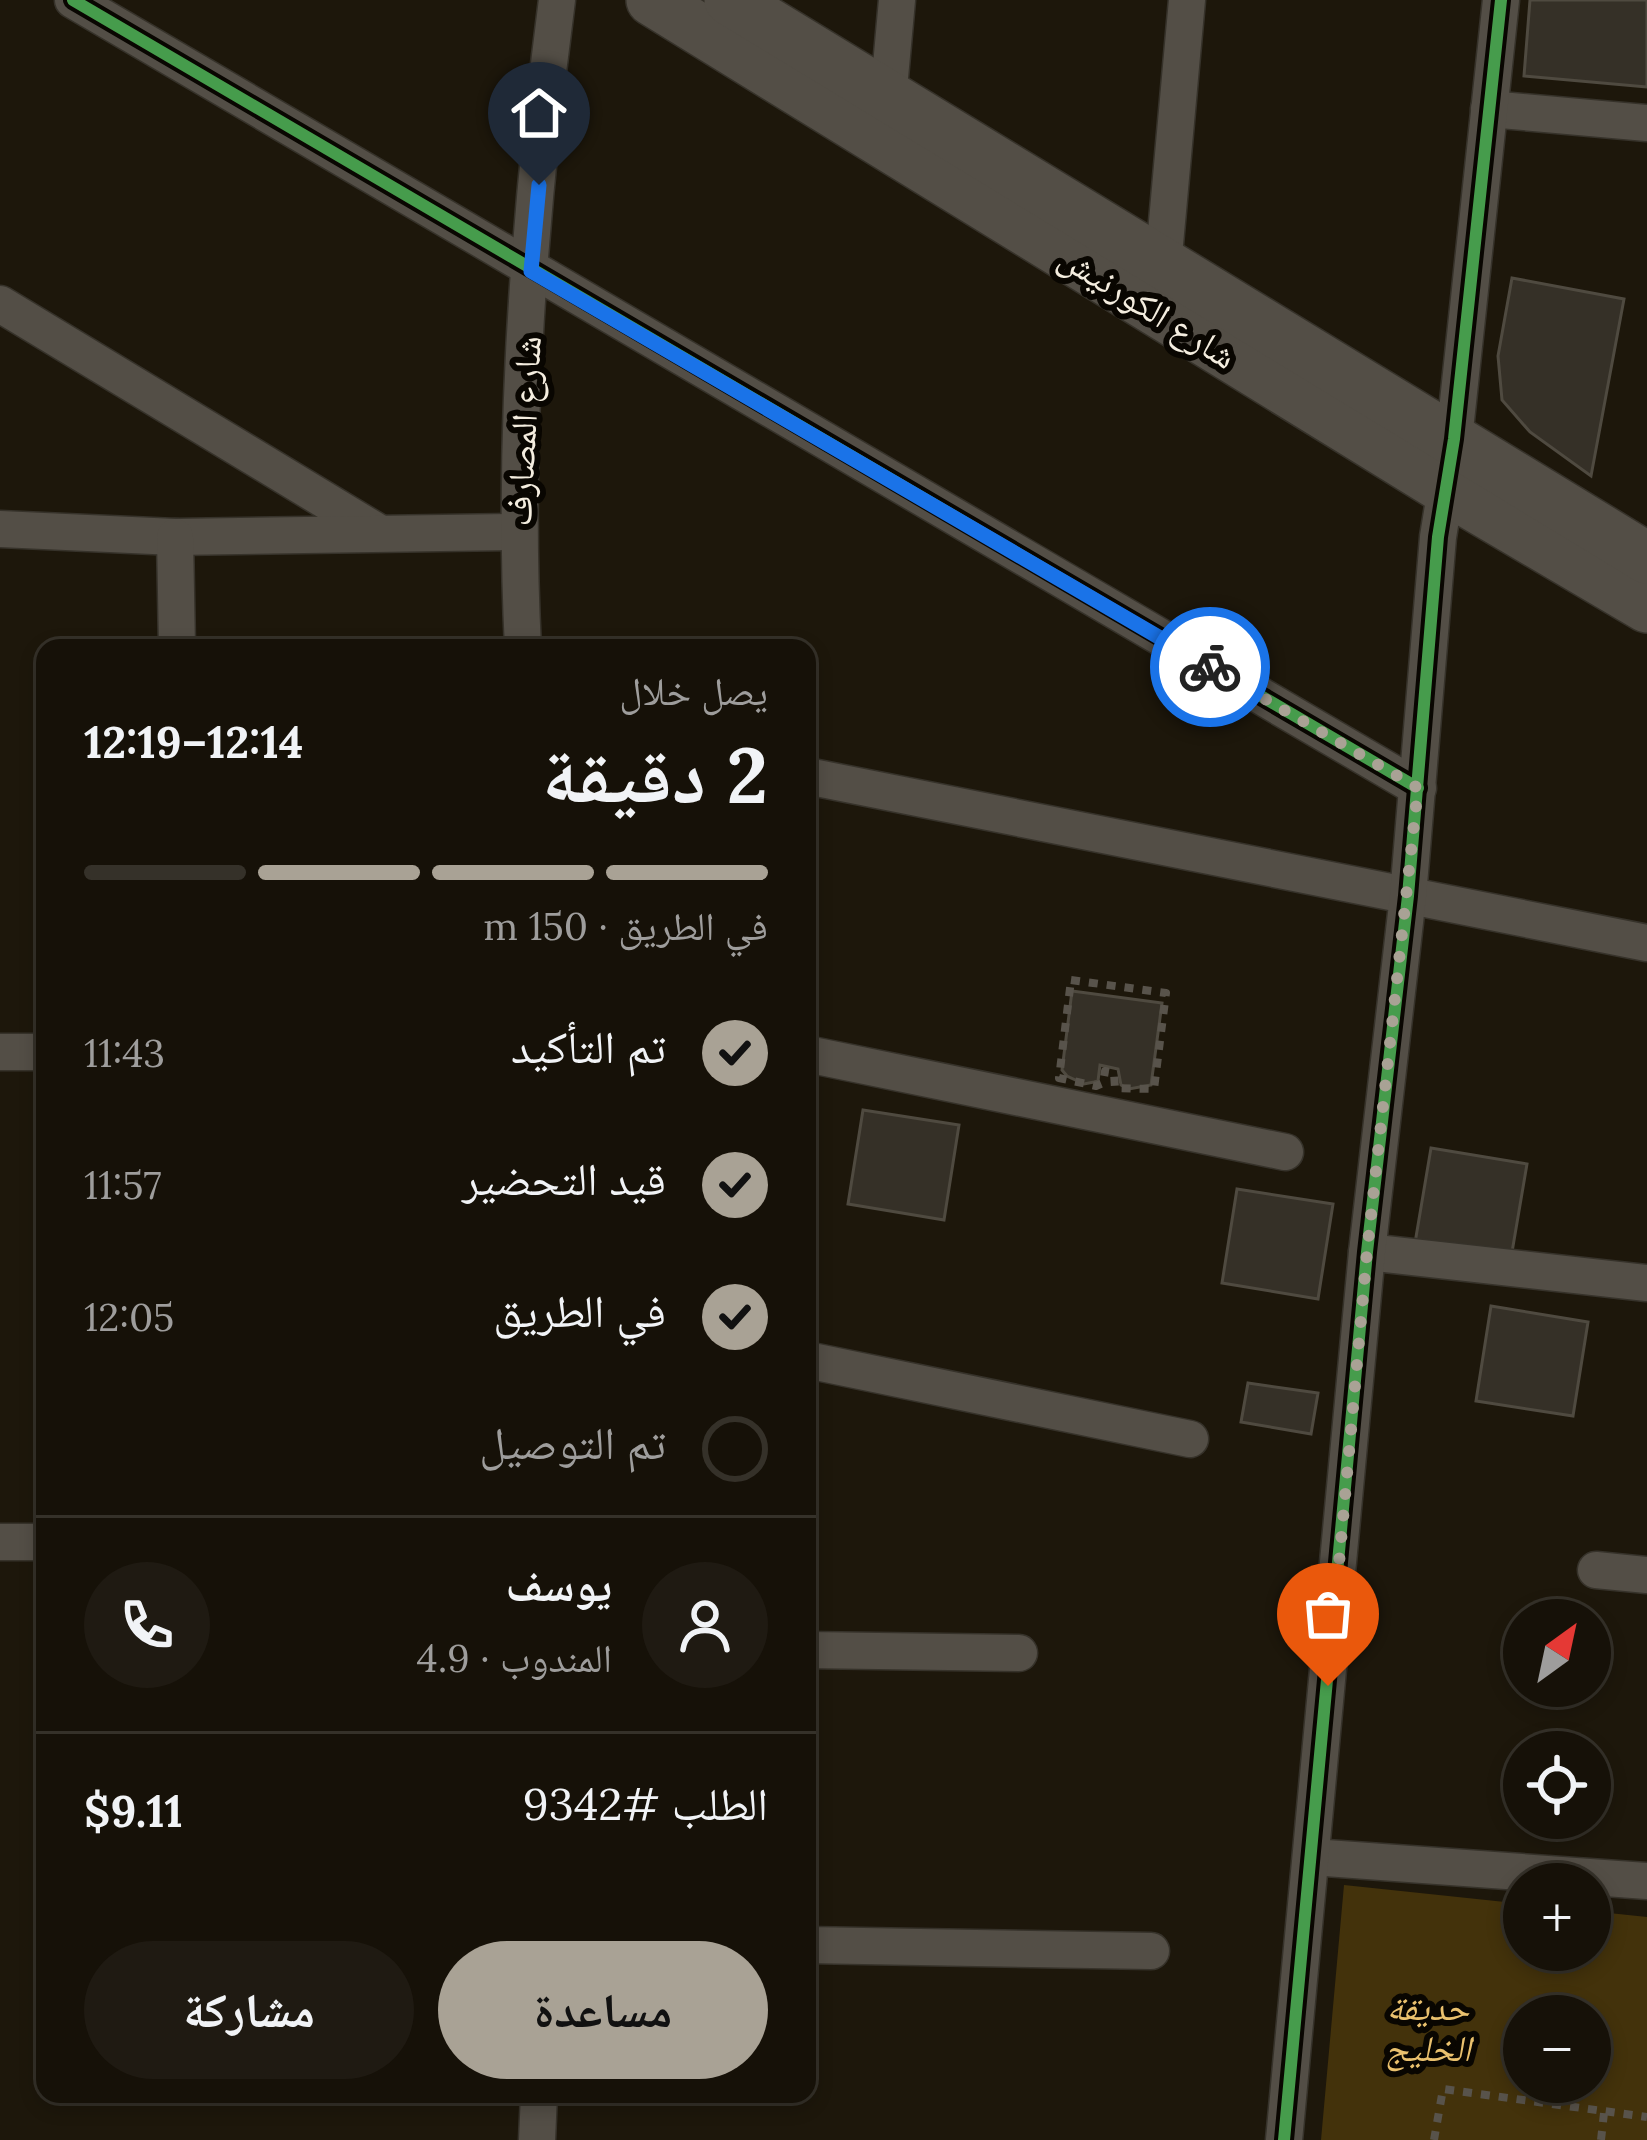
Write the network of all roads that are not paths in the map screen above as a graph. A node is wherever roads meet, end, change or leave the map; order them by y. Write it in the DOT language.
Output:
graph roads {
  1 [pos="73,0"];
  2 [pos="557,0"];
  3 [pos="652,0"];
  4 [pos="730,0"];
  5 [pos="897,0"];
  6 [pos="1187,0"];
  7 [pos="1502,0"];
  8 [pos="888,99"];
  9 [pos="1489,109"];
  10 [pos="1647,123"];
  11 [pos="1163,266"];
  12 [pos="531,271"];
  13 [pos="0,304"];
  14 [pos="1454,439"];
  15 [pos="1448,490"];
  16 [pos="0,529"];
  17 [pos="376,531"];
  18 [pos="517,532"];
  19 [pos="175,537"];
  20 [pos="1647,557"];
  21 [pos="1647,607"];
  22 [pos="177,639"];
  23 [pos="523,639"];
  24 [pos="816,778"];
  25 [pos="1418,788"];
  26 [pos="1408,896"];
  27 [pos="1647,944"];
  28 [pos="0,1052"];
  29 [pos="36,1052"];
  30 [pos="816,1056"];
  31 [pos="1286,1152"];
  32 [pos="1367,1252"];
  33 [pos="1647,1282"];
  34 [pos="816,1362"];
  35 [pos="1190,1439"];
  36 [pos="0,1542"];
  37 [pos="36,1543"];
  38 [pos="1596,1570"];
  39 [pos="1647,1575"];
  40 [pos="816,1650"];
  41 [pos="1019,1653"];
  42 [pos="1312,1857"];
  43 [pos="1647,1881"];
  44 [pos="816,1946"];
  45 [pos="1151,1951"];
  46 [pos="539,2103"];
  47 [pos="537,2140"];
  48 [pos="1284,2140"];
  1 -- 12 [label="street"];
  2 -- 12 [label="street, شارع المصارف"];
  3 -- 15 [label="street, شارع الكورنيش"];
  4 -- 8 [label="street, شارع الكورنيش"];
  5 -- 8 [label="street"];
  6 -- 11 [label="street"];
  7 -- 9 [label="street"];
  8 -- 11 [label="street, شارع الكورنيش"];
  9 -- 10 [label="street"];
  9 -- 14 [label="street"];
  11 -- 14 [label="street, شارع الكورنيش"];
  12 -- 18 [label="street, شارع المصارف"];
  12 -- 25 [label="street"];
  13 -- 17 [label="street"];
  14 -- 15 [label="street"];
  14 -- 20 [label="street, شارع الكورنيش"];
  15 -- 21 [label="street, شارع الكورنيش"];
  15 -- 25 [label="street"];
  16 -- 19 [label="street"];
  17 -- 18 [label="street"];
  17 -- 19 [label="street"];
  18 -- 23 [label="street, شارع المصارف"];
  19 -- 22 [label="street"];
  24 -- 26 [label="street"];
  25 -- 26 [label="street"];
  26 -- 27 [label="street"];
  26 -- 32 [label="street"];
  28 -- 29 [label="street"];
  30 -- 31 [label="street"];
  32 -- 33 [label="street"];
  32 -- 42 [label="street"];
  34 -- 35 [label="street"];
  36 -- 37 [label="street"];
  38 -- 39 [label="street"];
  40 -- 41 [label="street"];
  42 -- 43 [label="street"];
  42 -- 48 [label="street"];
  44 -- 45 [label="street"];
  46 -- 47 [label="street"];
}
